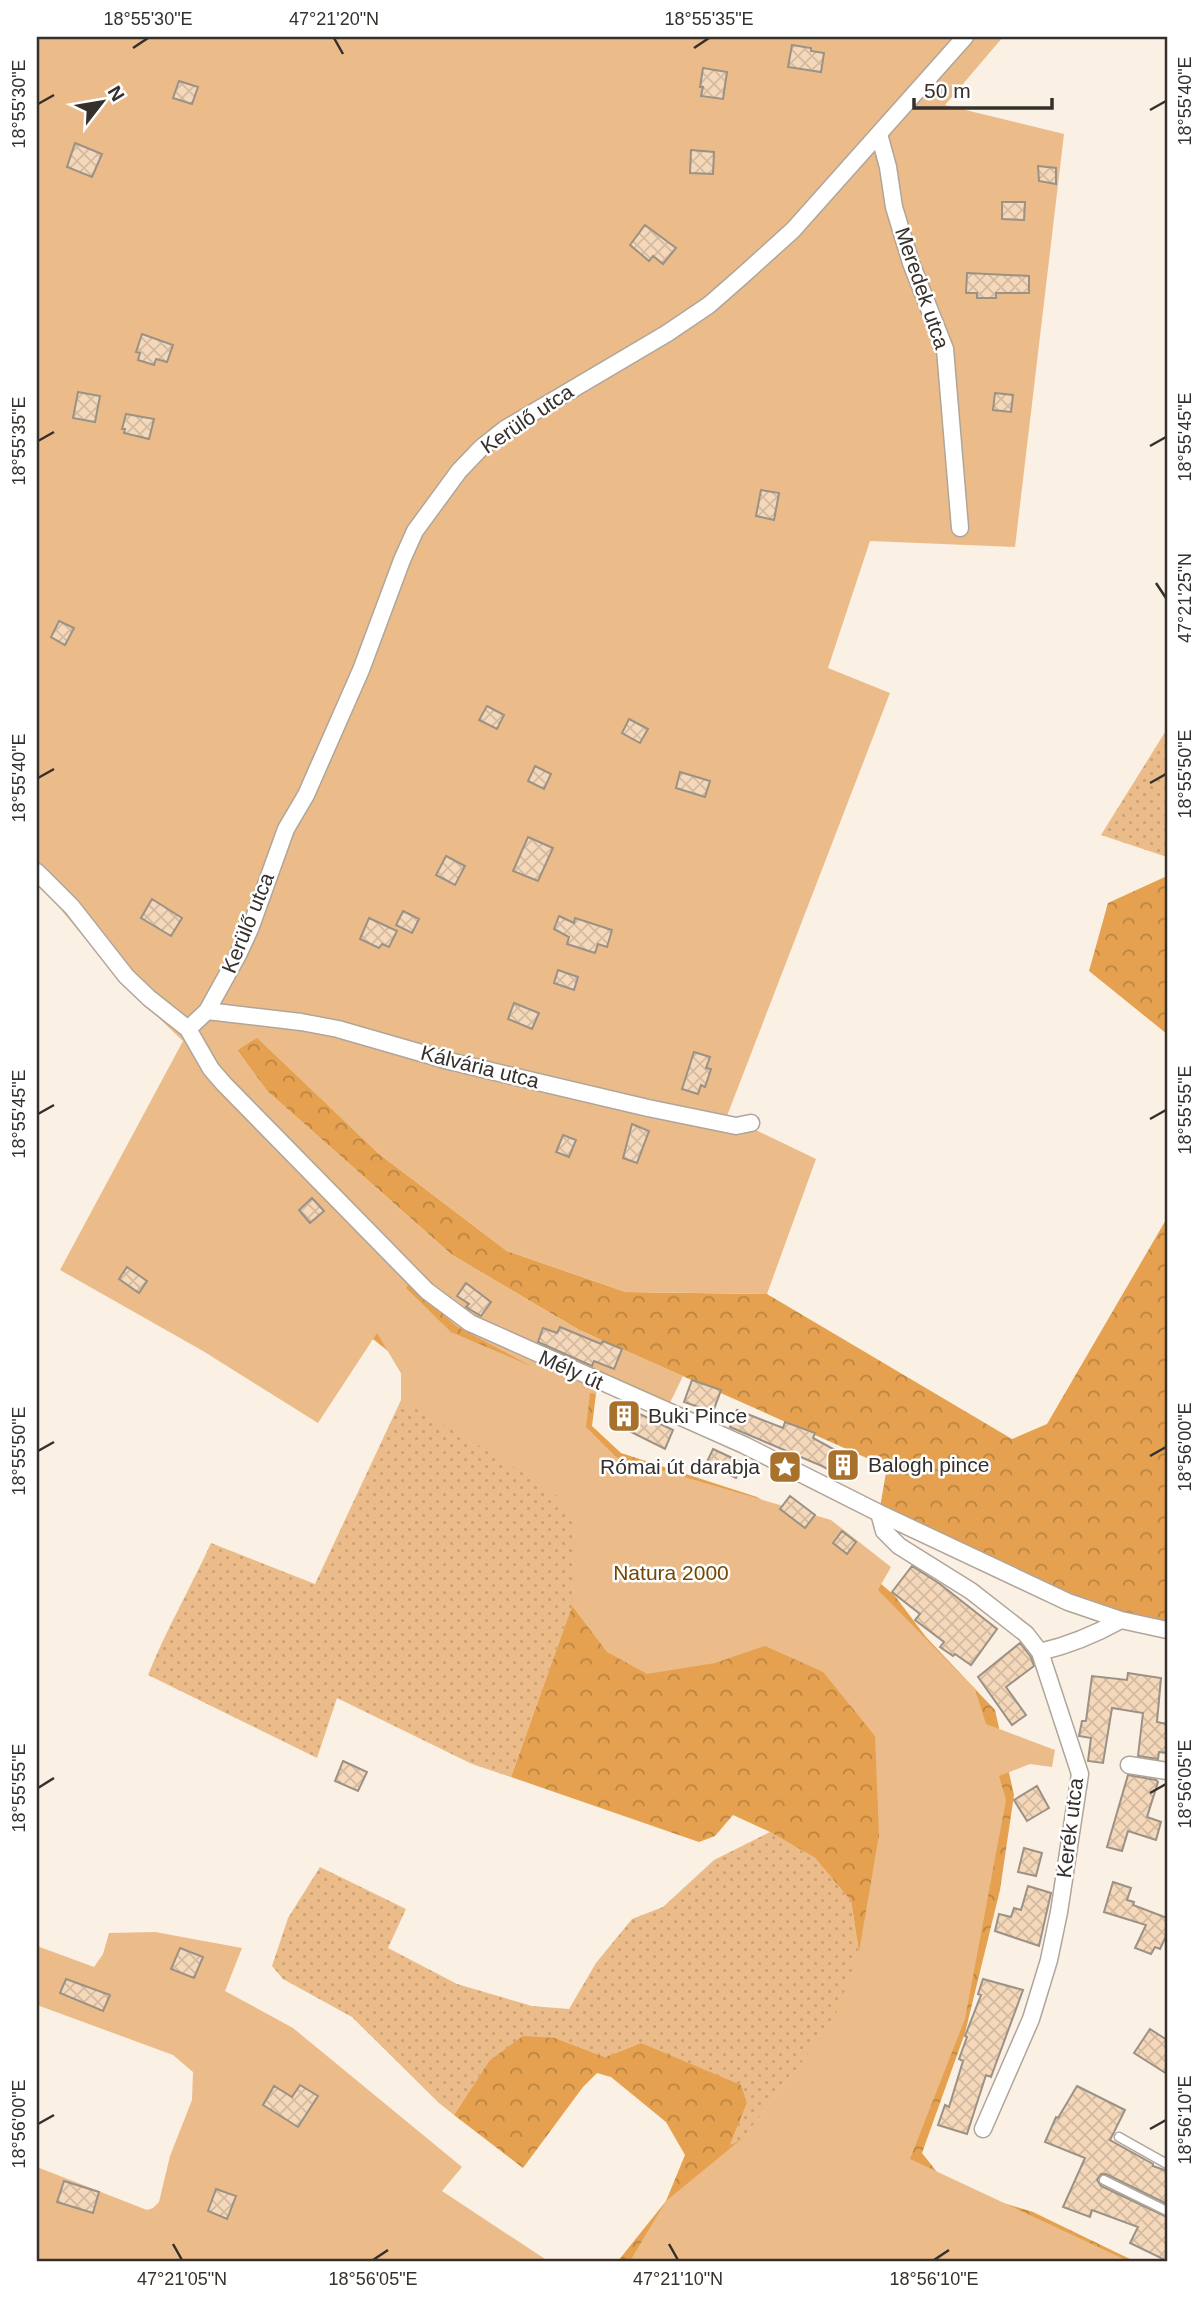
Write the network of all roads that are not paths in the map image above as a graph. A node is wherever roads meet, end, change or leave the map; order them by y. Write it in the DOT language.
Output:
graph roads {
  1 [pos="965,37"];
  2 [pos="879,134"];
  3 [pos="960,528"];
  4 [pos="37,872"];
  5 [pos="207,1011"];
  6 [pos="188,1029"];
  7 [pos="751,1124"];
  8 [pos="879,1513"];
  9 [pos="1121,1620"];
  10 [pos="1167,1630"];
  11 [pos="1040,1652"];
  12 [pos="1129,1765"];
  13 [pos="1167,1771"];
  14 [pos="983,2129"];
  15 [pos="1119,2137"];
  16 [pos="1167,2164"];
  17 [pos="1104,2180"];
  18 [pos="1167,2211"];
  1 -- 2 [label="street, Kerülő utca"];
  2 -- 3 [label="street, Meredek utca"];
  2 -- 5 [label="street, Kerülő utca"];
  4 -- 6 [label="street"];
  5 -- 6 [label="street, Kerülő utca"];
  5 -- 7 [label="street, Kálvária utca"];
  6 -- 8 [label="street, Mély út"];
  8 -- 9 [label="street, Mély út"];
  8 -- 11 [label="street, Kerék utca"];
  9 -- 10 [label="street, Mély út"];
  9 -- 11 [label="street"];
  11 -- 14 [label="street, Kerék utca"];
  12 -- 13 [label="street"];
  15 -- 16 [label="lane"];
  17 -- 18 [label="lane"];
}
